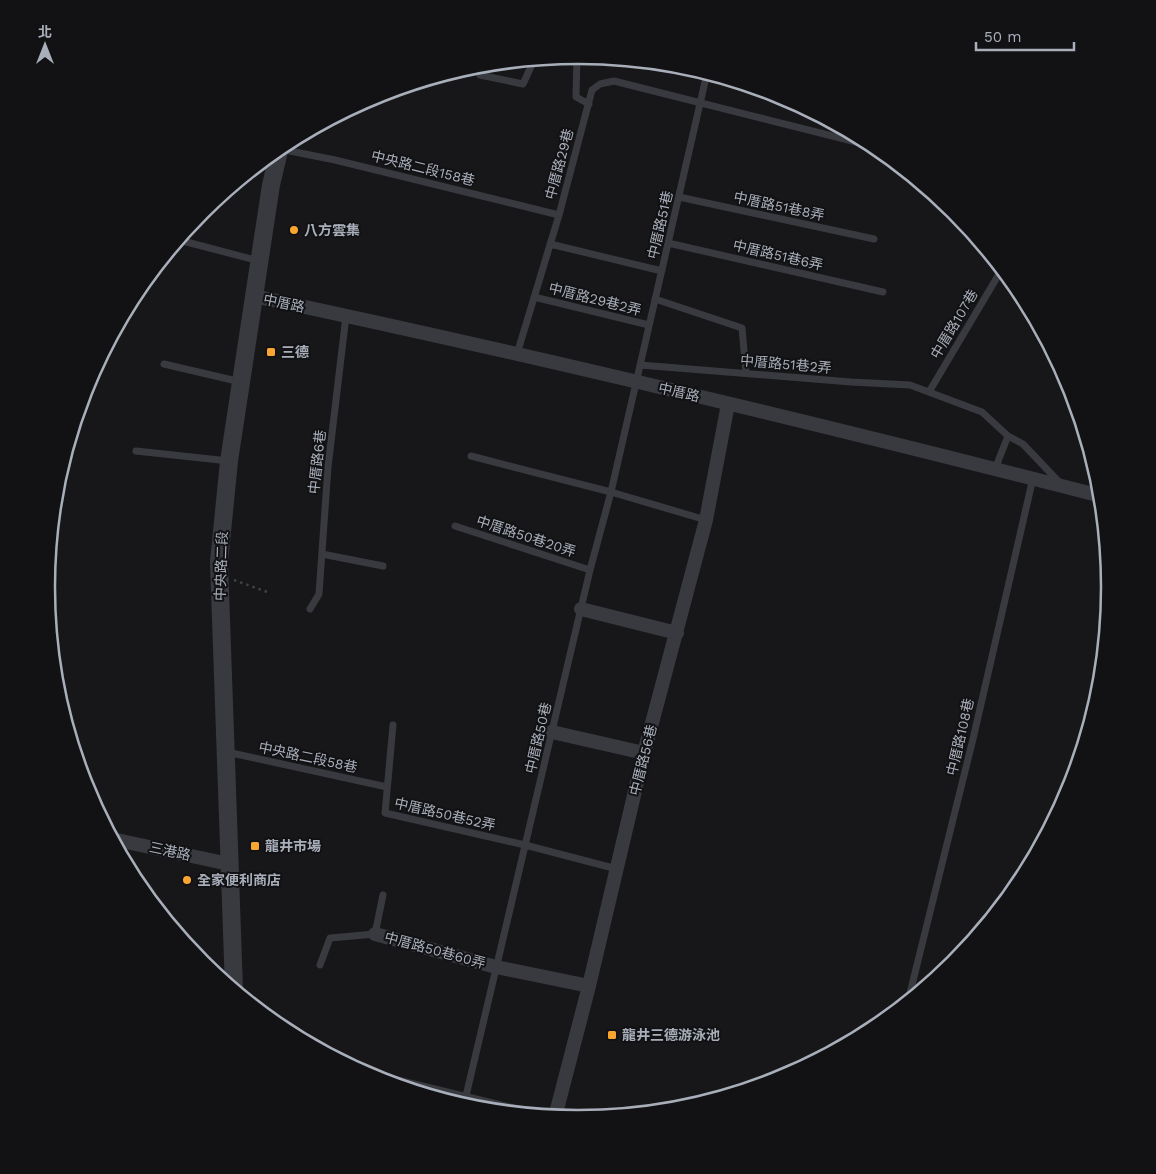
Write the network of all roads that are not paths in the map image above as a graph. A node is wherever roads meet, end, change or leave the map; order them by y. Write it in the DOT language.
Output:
graph roads {
  1 [pos="577,64"];
  2 [pos="531,66"];
  3 [pos="480,76"];
  4 [pos="706,80"];
  5 [pos="701,103"];
  6 [pos="589,104"];
  7 [pos="851,141"];
  8 [pos="290,150"];
  9 [pos="277,159"];
  10 [pos="679,197"];
  11 [pos="559,215"];
  12 [pos="874,239"];
  13 [pos="185,242"];
  14 [pos="668,243"];
  15 [pos="550,244"];
  16 [pos="259,261"];
  17 [pos="662,271"];
  18 [pos="998,276"];
  19 [pos="883,292"];
  20 [pos="254,296"];
  21 [pos="534,297"];
  22 [pos="655,299"];
  23 [pos="346,316"];
  24 [pos="649,325"];
  25 [pos="517,354"];
  26 [pos="164,364"];
  27 [pos="640,365"];
  28 [pos="746,373"];
  29 [pos="241,382"];
  30 [pos="636,382"];
  31 [pos="929,392"];
  32 [pos="728,404"];
  33 [pos="1008,436"];
  34 [pos="136,451"];
  35 [pos="471,456"];
  36 [pos="229,461"];
  37 [pos="995,469"];
  38 [pos="1033,478"];
  39 [pos="1064,487"];
  40 [pos="610,492"];
  41 [pos="1093,494"];
  42 [pos="706,520"];
  43 [pos="455,526"];
  44 [pos="322,554"];
  45 [pos="383,566"];
  46 [pos="590,570"];
  47 [pos="582,608"];
  48 [pos="310,609"];
  49 [pos="677,633"];
  50 [pos="393,725"];
  51 [pos="552,732"];
  52 [pos="224,751"];
  53 [pos="644,753"];
  54 [pos="387,787"];
  55 [pos="121,841"];
  56 [pos="526,845"];
  57 [pos="228,864"];
  58 [pos="618,869"];
  59 [pos="383,895"];
  60 [pos="375,934"];
  61 [pos="320,965"];
  62 [pos="496,966"];
  63 [pos="234,980"];
  64 [pos="589,986"];
  65 [pos="911,990"];
  66 [pos="465,1097"];
  67 [pos="557,1109"];
  1 -- 6 [label="lane"];
  2 -- 3 [label="lane"];
  4 -- 5 [label="lane, 中厝路51巷"];
  5 -- 6 [label="lane, 中厝路29巷"];
  5 -- 7 [label="lane"];
  5 -- 10 [label="lane, 中厝路51巷"];
  6 -- 11 [label="lane, 中厝路29巷"];
  8 -- 11 [label="lane, 中央路二段158巷"];
  9 -- 16 [label="street, 中央路二段"];
  10 -- 12 [label="lane, 中厝路51巷8弄"];
  10 -- 14 [label="lane, 中厝路51巷"];
  11 -- 15 [label="lane, 中厝路29巷"];
  13 -- 16 [label="lane"];
  14 -- 17 [label="lane, 中厝路51巷"];
  14 -- 19 [label="lane, 中厝路51巷6弄"];
  15 -- 17 [label="lane"];
  15 -- 21 [label="lane, 中厝路29巷"];
  16 -- 20 [label="street, 中央路二段"];
  17 -- 22 [label="lane, 中厝路51巷"];
  18 -- 31 [label="lane, 中厝路107巷"];
  20 -- 23 [label="street, 中厝路"];
  20 -- 29 [label="street, 中央路二段"];
  21 -- 24 [label="lane, 中厝路29巷2弄"];
  21 -- 25 [label="lane, 中厝路29巷"];
  22 -- 24 [label="lane, 中厝路51巷"];
  22 -- 28 [label="lane"];
  23 -- 25 [label="street, 中厝路"];
  23 -- 44 [label="lane, 中厝路6巷"];
  24 -- 27 [label="lane, 中厝路51巷"];
  25 -- 30 [label="street, 中厝路"];
  26 -- 29 [label="lane"];
  27 -- 28 [label="lane, 中厝路51巷2弄"];
  27 -- 30 [label="lane, 中厝路51巷"];
  28 -- 31 [label="lane, 中厝路51巷2弄"];
  29 -- 36 [label="street, 中央路二段"];
  30 -- 32 [label="street, 中厝路"];
  30 -- 40 [label="lane, 中厝路50巷"];
  31 -- 33 [label="lane, 中厝路51巷2弄"];
  32 -- 37 [label="street, 中厝路"];
  32 -- 42 [label="street, 中厝路56巷"];
  33 -- 37 [label="lane"];
  33 -- 39 [label="lane, 中厝路51巷2弄"];
  34 -- 36 [label="lane"];
  35 -- 40 [label="lane"];
  36 -- 52 [label="street, 中央路二段"];
  37 -- 38 [label="street, 中厝路"];
  38 -- 39 [label="street, 中厝路"];
  38 -- 65 [label="lane, 中厝路108巷"];
  39 -- 41 [label="street, 中厝路"];
  40 -- 42 [label="lane"];
  40 -- 46 [label="lane, 中厝路50巷"];
  42 -- 49 [label="street, 中厝路56巷"];
  43 -- 46 [label="lane, 中厝路50巷20弄"];
  44 -- 45 [label="lane"];
  44 -- 48 [label="lane, 中厝路6巷"];
  46 -- 47 [label="lane, 中厝路50巷"];
  47 -- 49 [label="street"];
  47 -- 51 [label="lane, 中厝路50巷"];
  49 -- 53 [label="street, 中厝路56巷"];
  50 -- 54 [label="lane, 中厝路50巷52弄"];
  51 -- 53 [label="street"];
  51 -- 56 [label="lane, 中厝路50巷"];
  52 -- 54 [label="lane, 中央路二段58巷"];
  52 -- 57 [label="street, 中央路二段"];
  53 -- 58 [label="street, 中厝路56巷"];
  54 -- 56 [label="lane, 中厝路50巷52弄"];
  55 -- 57 [label="street, 三港路"];
  56 -- 58 [label="lane"];
  56 -- 62 [label="lane, 中厝路50巷"];
  57 -- 63 [label="street, 中央路二段"];
  58 -- 64 [label="street, 中厝路56巷"];
  59 -- 60 [label="lane, 中厝路50巷60弄"];
  60 -- 61 [label="lane, 中厝路50巷60弄"];
  60 -- 62 [label="street, 中厝路50巷60弄"];
  62 -- 64 [label="street, 中厝路50巷60弄"];
  62 -- 66 [label="lane, 中厝路50巷"];
  64 -- 67 [label="street, 中厝路56巷"];
}
